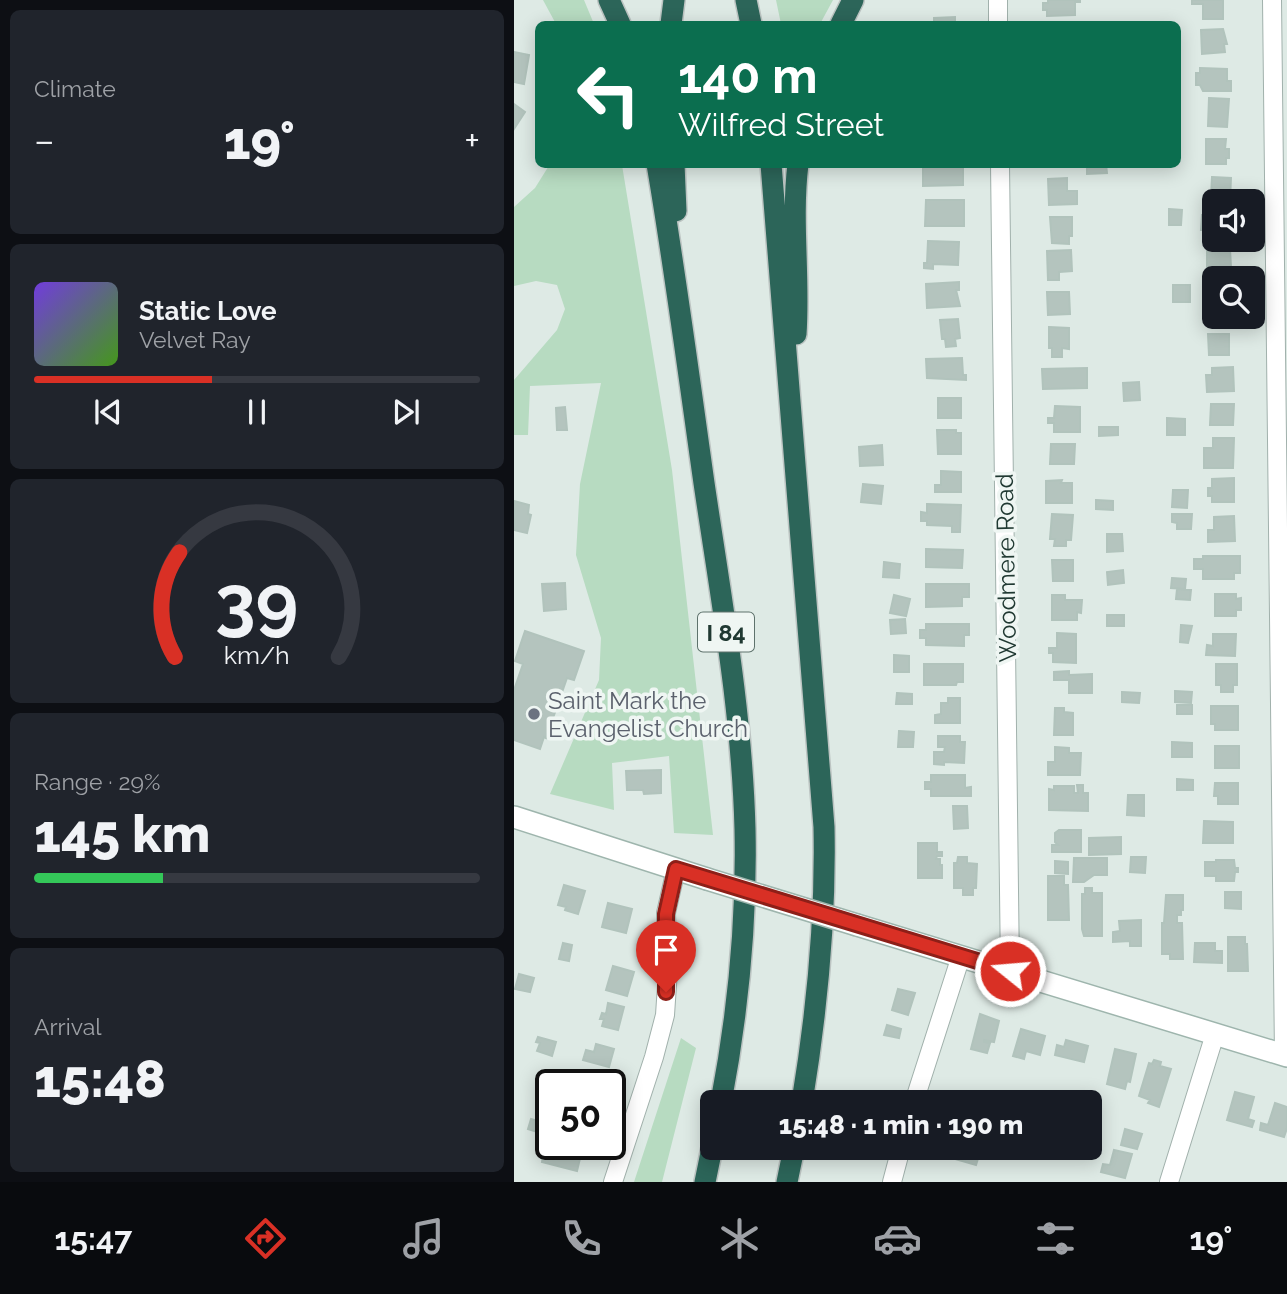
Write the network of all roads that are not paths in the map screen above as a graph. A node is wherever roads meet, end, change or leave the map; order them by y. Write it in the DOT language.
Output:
graph roads {
  1 [pos="609,0"];
  2 [pos="674,0"];
  3 [pos="746,0"];
  4 [pos="853,0"];
  5 [pos="998,0"];
  6 [pos="1272,0"];
  7 [pos="619,21"];
  8 [pos="671,21"];
  9 [pos="750,21"];
  10 [pos="842,21"];
  11 [pos="998,21"];
  12 [pos="658,168"];
  13 [pos="674,168"];
  14 [pos="771,168"];
  15 [pos="798,168"];
  16 [pos="1000,168"];
  17 [pos="678,304"];
  18 [pos="790,392"];
  19 [pos="514,817"];
  20 [pos="676,869"];
  21 [pos="961,956"];
  22 [pos="1010,971"];
  23 [pos="1215,1034"];
  24 [pos="1285,1056"];
  25 [pos="723,1090"];
  26 [pos="804,1090"];
  27 [pos="918,1090"];
  28 [pos="710,1160"];
  29 [pos="792,1160"];
  30 [pos="898,1160"];
  31 [pos="613,1182"];
  32 [pos="705,1182"];
  33 [pos="787,1182"];
  34 [pos="892,1182"];
  35 [pos="1169,1182"];
  1 -- 7 [label="highway"];
  2 -- 8 [label="highway"];
  3 -- 9 [label="highway"];
  4 -- 10 [label="highway"];
  5 -- 11 [label="street"];
  6 -- 24 [label="street"];
  12 -- 17 [label="highway, I 84"];
  13 -- 17 [label="highway"];
  14 -- 18 [label="highway"];
  15 -- 18 [label="highway"];
  16 -- 22 [label="street, Woodmere Road"];
  17 -- 25 [label="highway, I 84"];
  18 -- 26 [label="highway"];
  19 -- 20 [label="main road"];
  20 -- 21 [label="main road, bridge"];
  20 -- 31 [label="street"];
  21 -- 22 [label="main road"];
  21 -- 27 [label="street"];
  22 -- 23 [label="main road"];
  23 -- 24 [label="main road"];
  23 -- 35 [label="street"];
  28 -- 32 [label="highway"];
  29 -- 33 [label="highway"];
  30 -- 34 [label="street"];
}
